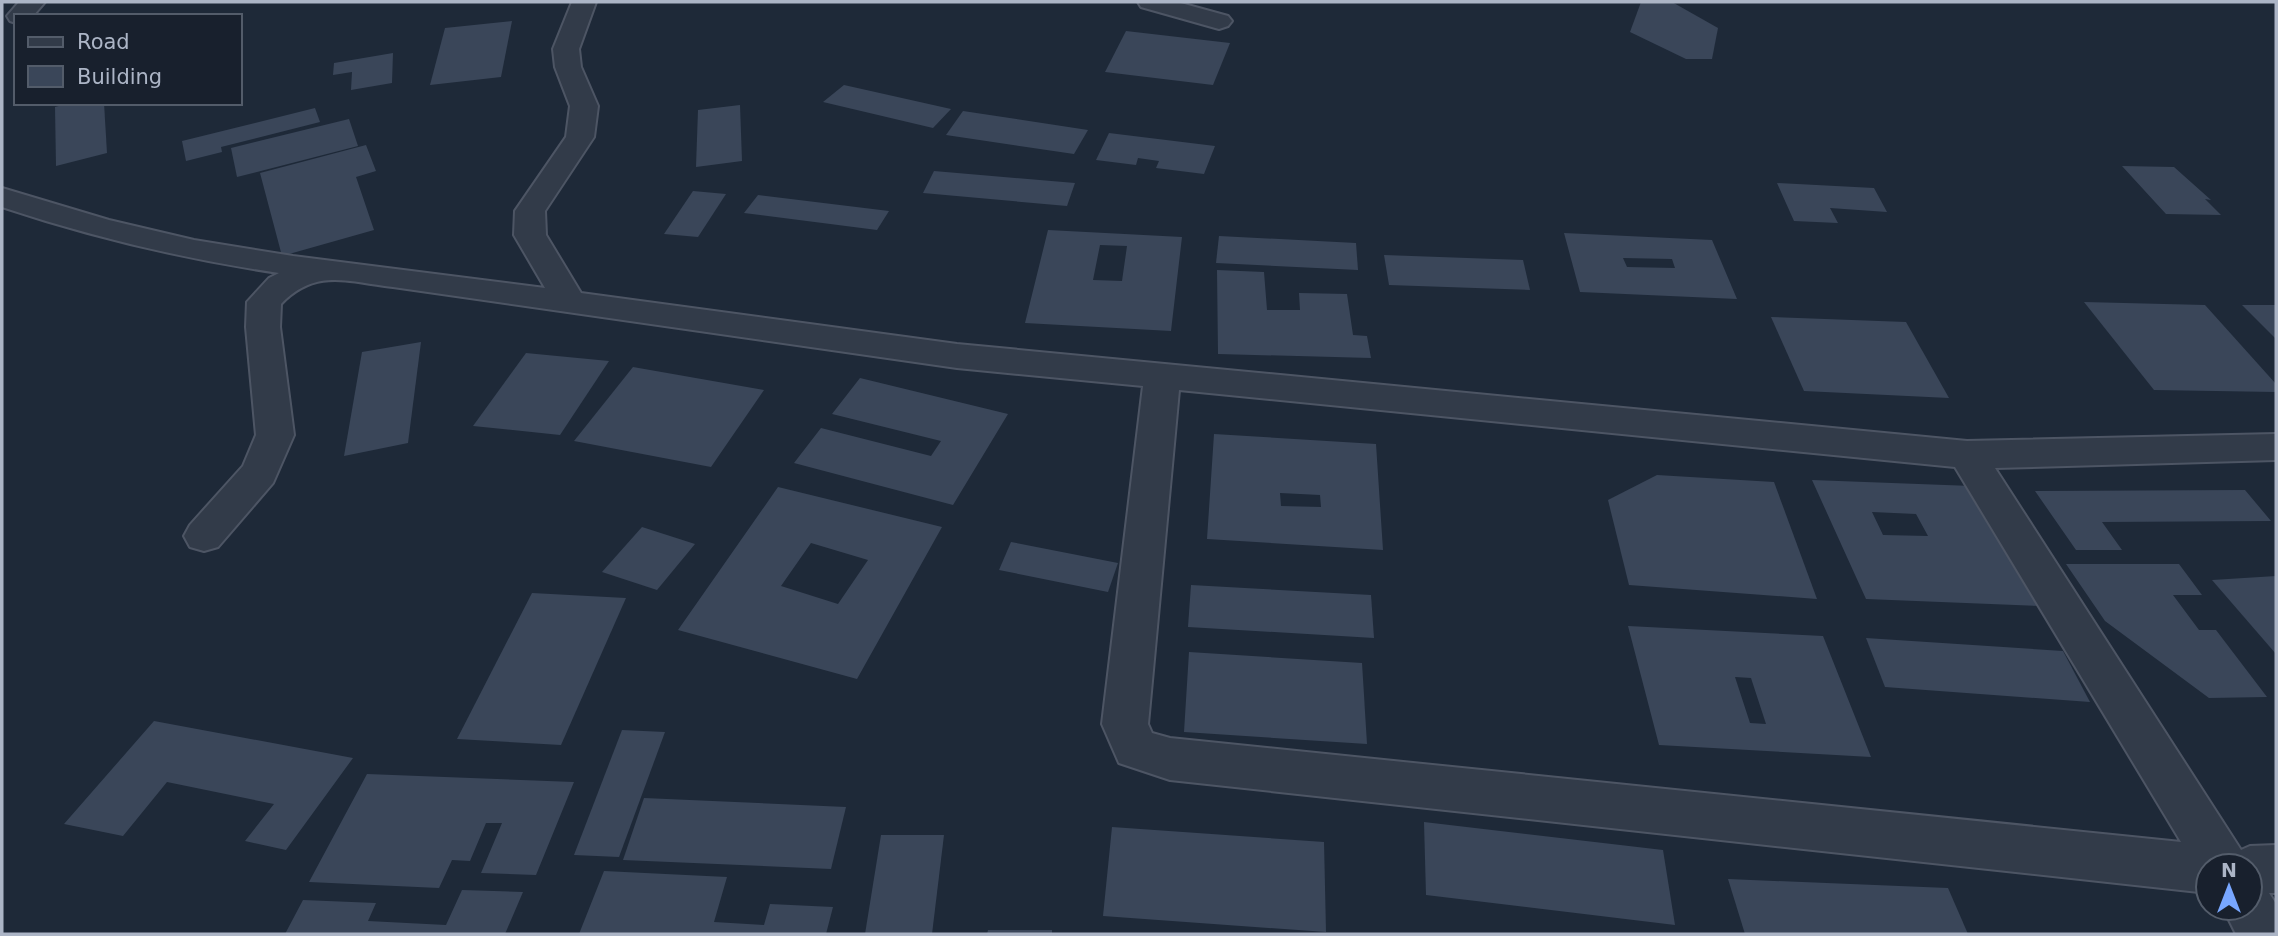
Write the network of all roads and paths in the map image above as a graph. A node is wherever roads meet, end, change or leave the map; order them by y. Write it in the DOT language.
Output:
graph roads {
  1 [pos="33,2"];
  2 [pos="584,2"];
  3 [pos="1150,2"];
  4 [pos="20,14"];
  5 [pos="1219,21"];
  6 [pos="2,197"];
  7 [pos="312,270"];
  8 [pos="570,302"];
  9 [pos="1161,376"];
  10 [pos="2276,447"];
  11 [pos="1967,455"];
  12 [pos="204,536"];
  13 [pos="2214,852"];
  14 [pos="2194,868"];
  1 -- 4 [label="street"];
  2 -- 8 [label="street"];
  3 -- 5 [label="street"];
  6 -- 7 [label="street"];
  7 -- 8 [label="street"];
  7 -- 12 [label="street"];
  8 -- 9 [label="street"];
  9 -- 11 [label="street"];
  9 -- 14 [label="street"];
  10 -- 11 [label="street"];
  11 -- 13 [label="street"];
}
